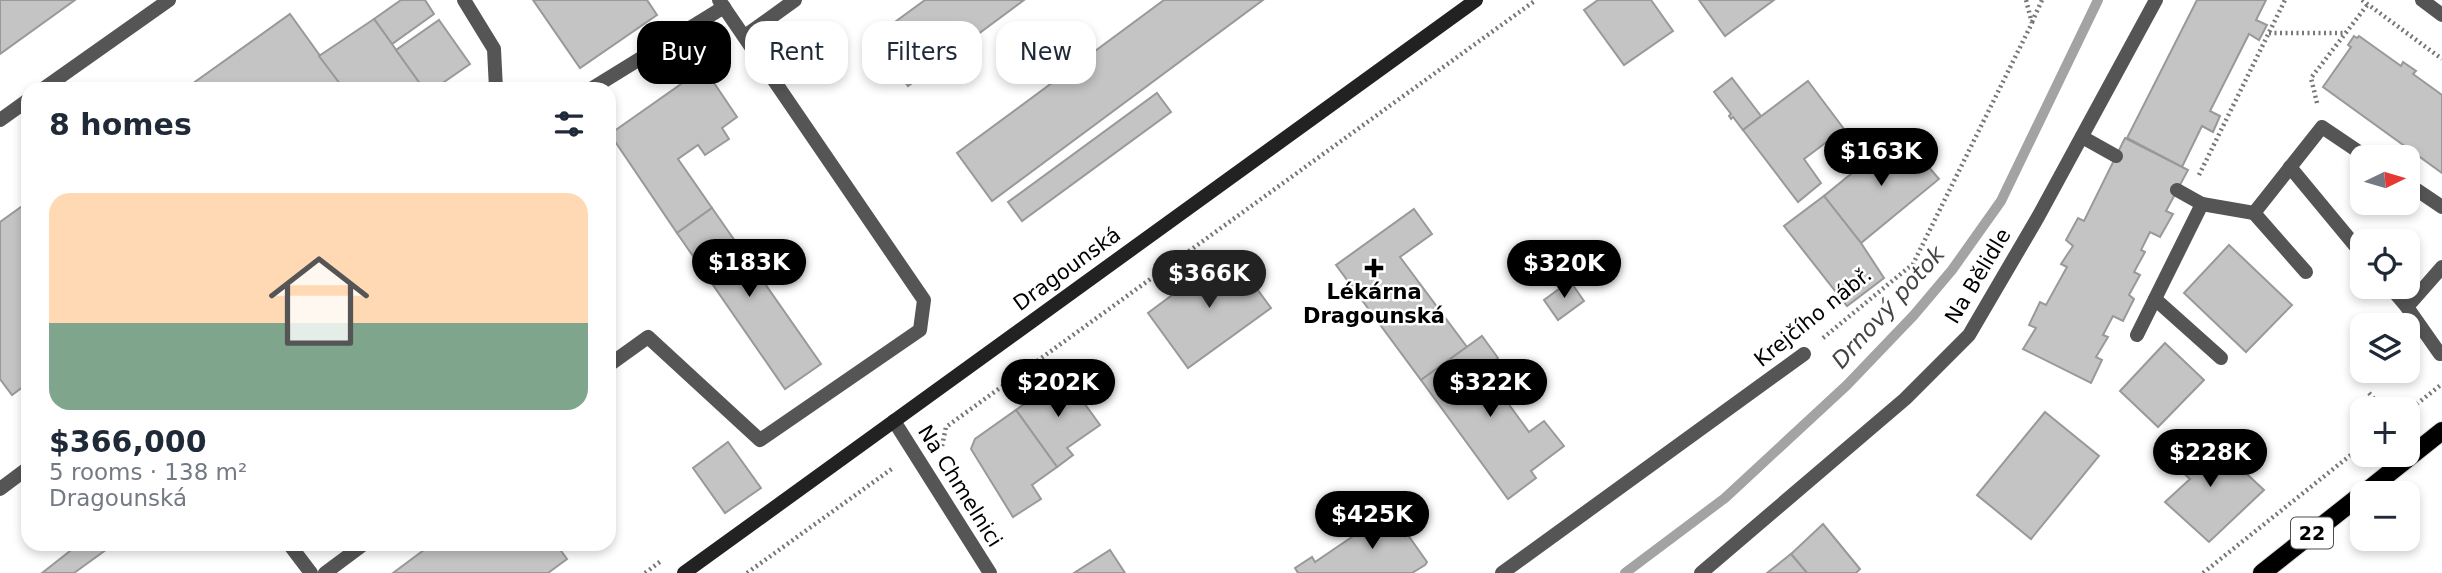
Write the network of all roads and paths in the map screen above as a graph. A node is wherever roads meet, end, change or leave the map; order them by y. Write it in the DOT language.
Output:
graph roads {
  1 [pos="169,0"];
  2 [pos="464,0"];
  3 [pos="795,0"];
  4 [pos="1476,0"];
  5 [pos="1536,0"];
  6 [pos="2026,0"];
  7 [pos="2042,0"];
  8 [pos="2156,0"];
  9 [pos="2285,0"];
  10 [pos="2362,0"];
  11 [pos="2422,0"];
  12 [pos="722,4"];
  13 [pos="2368,4"];
  14 [pos="2442,15"];
  15 [pos="2032,23"];
  16 [pos="2269,33"];
  17 [pos="2345,33"];
  18 [pos="744,36"];
  19 [pos="2442,58"];
  20 [pos="53,82"];
  21 [pos="496,82"];
  22 [pos="602,82"];
  23 [pos="21,105"];
  24 [pos="0,120"];
  25 [pos="2322,127"];
  26 [pos="2082,137"];
  27 [pos="2350,146"];
  28 [pos="2116,156"];
  29 [pos="2290,167"];
  30 [pos="2420,192"];
  31 [pos="2183,193"];
  32 [pos="2202,204"];
  33 [pos="2442,207"];
  34 [pos="2254,213"];
  35 [pos="2350,240"];
  36 [pos="2442,267"];
  37 [pos="2306,272"];
  38 [pos="2155,299"];
  39 [pos="2400,299"];
  40 [pos="2407,307"];
  41 [pos="2137,335"];
  42 [pos="1804,354"];
  43 [pos="2440,355"];
  44 [pos="2221,358"];
  45 [pos="616,360"];
  46 [pos="2442,384"];
  47 [pos="2369,393"];
  48 [pos="2373,397"];
  49 [pos="2420,401"];
  50 [pos="894,421"];
  51 [pos="2442,431"];
  52 [pos="944,456"];
  53 [pos="2350,456"];
  54 [pos="21,473"];
  55 [pos="2379,481"];
  56 [pos="0,489"];
  57 [pos="853,495"];
  58 [pos="2350,504"];
  59 [pos="294,551"];
  60 [pos="355,551"];
  61 [pos="310,573"];
  62 [pos="325,573"];
  63 [pos="684,573"];
  64 [pos="747,573"];
  65 [pos="990,573"];
  66 [pos="1502,573"];
  67 [pos="1701,573"];
  68 [pos="2203,573"];
  69 [pos="2262,573"];
  1 -- 20 [label="street"];
  2 -- 21 [label="street"];
  3 -- 18 [label="street"];
  4 -- 50 [label="street, Dragounská"];
  5 -- 52 [label="path"];
  6 -- 15 [label="path"];
  7 -- 15 [label="path, Krejčího nábř."];
  8 -- 26 [label="street, Na Bělidle"];
  9 -- 16 [label="path"];
  10 -- 13 [label="path"];
  11 -- 14 [label="street"];
  12 -- 18 [label="street"];
  12 -- 22 [label="street"];
  13 -- 17 [label="path"];
  13 -- 19 [label="path"];
  15 -- 42 [label="path, Krejčího nábř."];
  16 -- 17 [label="path"];
  16 -- 31 [label="path"];
  17 -- 25 [label="path"];
  18 -- 45 [label="street"];
  23 -- 24 [label="street"];
  25 -- 27 [label="street"];
  25 -- 29 [label="street"];
  26 -- 28 [label="street"];
  26 -- 67 [label="street, Na Bělidle"];
  29 -- 34 [label="street"];
  29 -- 35 [label="street"];
  30 -- 33 [label="street"];
  31 -- 32 [label="street"];
  32 -- 34 [label="street"];
  32 -- 38 [label="street"];
  34 -- 37 [label="street"];
  36 -- 40 [label="street"];
  38 -- 41 [label="street"];
  38 -- 44 [label="street"];
  39 -- 40 [label="street"];
  40 -- 43 [label="street"];
  42 -- 66 [label="street, Krejčího nábř."];
  46 -- 49 [label="path"];
  47 -- 48 [label="path"];
  50 -- 63 [label="street, Dragounská"];
  50 -- 65 [label="street, Na Chmelnici"];
  51 -- 55 [label="main road, 22"];
  53 -- 68 [label="path"];
  54 -- 56 [label="street"];
  57 -- 64 [label="path"];
  58 -- 69 [label="main road, 22"];
  59 -- 61 [label="street"];
  60 -- 62 [label="street"];
}
